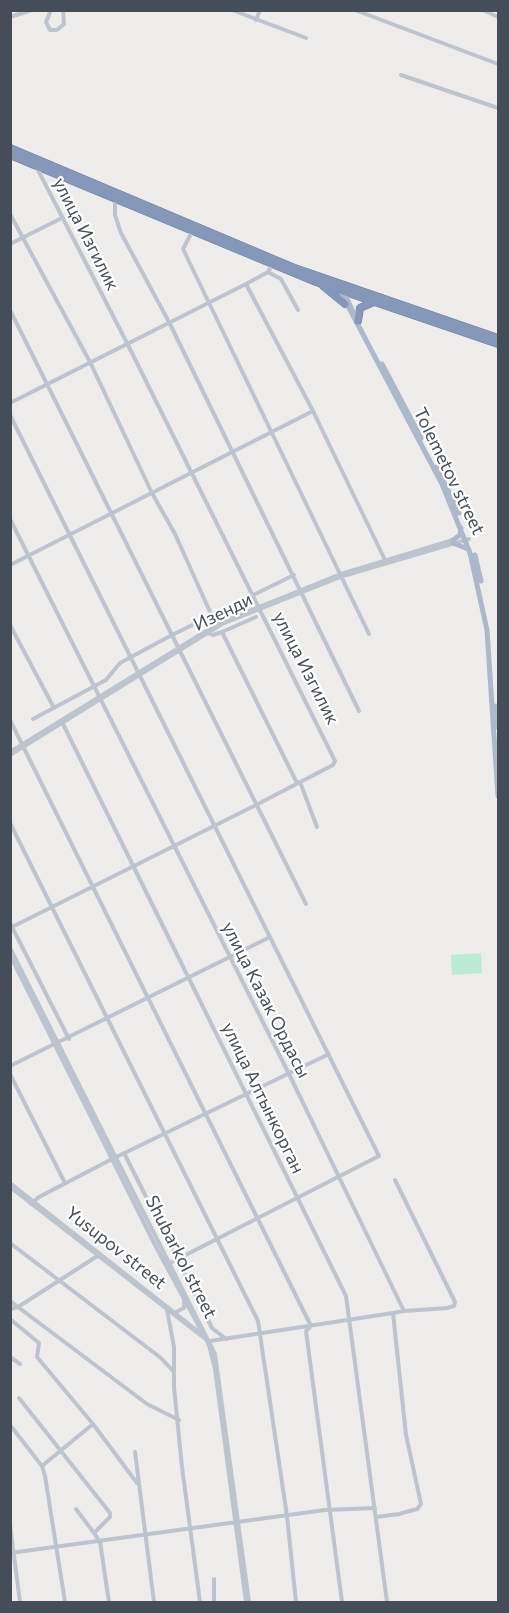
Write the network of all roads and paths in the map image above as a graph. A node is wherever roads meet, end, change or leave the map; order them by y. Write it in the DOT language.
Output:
graph roads {
  1 [pos="32,10"];
  2 [pos="51,10"];
  3 [pos="63,10"];
  4 [pos="232,10"];
  5 [pos="260,10"];
  6 [pos="355,10"];
  7 [pos="483,10"];
  8 [pos="10,17"];
  9 [pos="498,17"];
  10 [pos="256,20"];
  11 [pos="306,38"];
  12 [pos="498,64"];
  13 [pos="401,75"];
  14 [pos="498,108"];
  15 [pos="10,148"];
  16 [pos="10,155"];
  17 [pos="36,166"];
  18 [pos="115,197"];
  19 [pos="10,214"];
  20 [pos="62,218"];
  21 [pos="192,232"];
  22 [pos="22,238"];
  23 [pos="10,244"];
  24 [pos="270,268"];
  25 [pos="316,282"];
  26 [pos="246,284"];
  27 [pos="340,286"];
  28 [pos="376,301"];
  29 [pos="207,302"];
  30 [pos="345,304"];
  31 [pos="10,310"];
  32 [pos="298,310"];
  33 [pos="358,321"];
  34 [pos="169,322"];
  35 [pos="498,338"];
  36 [pos="127,342"];
  37 [pos="498,344"];
  38 [pos="90,362"];
  39 [pos="48,383"];
  40 [pos="10,403"];
  41 [pos="313,411"];
  42 [pos="10,415"];
  43 [pos="273,430"];
  44 [pos="233,452"];
  45 [pos="192,471"];
  46 [pos="152,493"];
  47 [pos="113,513"];
  48 [pos="10,519"];
  49 [pos="460,524"];
  50 [pos="70,535"];
  51 [pos="467,538"];
  52 [pos="453,542"];
  53 [pos="470,553"];
  54 [pos="29,555"];
  55 [pos="386,561"];
  56 [pos="10,565"];
  57 [pos="294,575"];
  58 [pos="342,575"];
  59 [pos="301,591"];
  60 [pos="253,594"];
  61 [pos="260,607"];
  62 [pos="211,614"];
  63 [pos="256,617"];
  64 [pos="10,625"];
  65 [pos="207,631"];
  66 [pos="222,632"];
  67 [pos="369,634"];
  68 [pos="172,635"];
  69 [pos="179,648"];
  70 [pos="132,658"];
  71 [pos="140,673"];
  72 [pos="95,686"];
  73 [pos="101,697"];
  74 [pos="54,708"];
  75 [pos="359,711"];
  76 [pos="496,718"];
  77 [pos="33,719"];
  78 [pos="10,720"];
  79 [pos="62,722"];
  80 [pos="498,744"];
  81 [pos="24,745"];
  82 [pos="10,754"];
  83 [pos="299,783"];
  84 [pos="498,795"];
  85 [pos="256,805"];
  86 [pos="10,823"];
  87 [pos="215,825"];
  88 [pos="317,827"];
  89 [pos="175,846"];
  90 [pos="133,867"];
  91 [pos="93,886"];
  92 [pos="306,904"];
  93 [pos="52,907"];
  94 [pos="11,926"];
  95 [pos="270,937"];
  96 [pos="10,948"];
  97 [pos="10,955"];
  98 [pos="229,958"];
  99 [pos="189,978"];
  100 [pos="148,999"];
  101 [pos="108,1020"];
  102 [pos="69,1039"];
  103 [pos="57,1045"];
  104 [pos="328,1054"];
  105 [pos="10,1066"];
  106 [pos="288,1072"];
  107 [pos="10,1074"];
  108 [pos="246,1094"];
  109 [pos="204,1114"];
  110 [pos="164,1133"];
  111 [pos="124,1153"];
  112 [pos="114,1158"];
  113 [pos="338,1178"];
  114 [pos="395,1180"];
  115 [pos="65,1183"];
  116 [pos="10,1185"];
  117 [pos="297,1198"];
  118 [pos="32,1202"];
  119 [pos="259,1217"];
  120 [pos="217,1239"];
  121 [pos="10,1243"];
  122 [pos="99,1255"];
  123 [pos="179,1258"];
  124 [pos="167,1264"];
  125 [pos="59,1281"];
  126 [pos="183,1297"];
  127 [pos="10,1301"];
  128 [pos="18,1307"];
  129 [pos="10,1309"];
  130 [pos="167,1310"];
  131 [pos="404,1311"];
  132 [pos="176,1312"];
  133 [pos="393,1313"];
  134 [pos="10,1319"];
  135 [pos="350,1321"];
  136 [pos="311,1326"];
  137 [pos="261,1332"];
  138 [pos="226,1339"];
  139 [pos="208,1340"];
  140 [pos="10,1357"];
  141 [pos="20,1364"];
  142 [pos="174,1372"];
  143 [pos="19,1398"];
  144 [pos="179,1420"];
  145 [pos="93,1424"];
  146 [pos="10,1425"];
  147 [pos="61,1451"];
  148 [pos="135,1452"];
  149 [pos="42,1466"];
  150 [pos="139,1485"];
  151 [pos="375,1508"];
  152 [pos="76,1509"];
  153 [pos="330,1510"];
  154 [pos="287,1516"];
  155 [pos="376,1517"];
  156 [pos="237,1523"];
  157 [pos="10,1525"];
  158 [pos="189,1528"];
  159 [pos="94,1533"];
  160 [pos="145,1536"];
  161 [pos="100,1542"];
  162 [pos="55,1545"];
  163 [pos="12,1552"];
  164 [pos="214,1579"];
  165 [pos="20,1602"];
  166 [pos="65,1602"];
  167 [pos="109,1602"];
  168 [pos="154,1602"];
  169 [pos="200,1602"];
  170 [pos="214,1602"];
  171 [pos="247,1602"];
  172 [pos="296,1602"];
  173 [pos="342,1602"];
  174 [pos="387,1602"];
  1 -- 8 [label="street"];
  2 -- 3 [label="street"];
  4 -- 10 [label="street"];
  5 -- 10 [label="street"];
  6 -- 12 [label="street"];
  7 -- 9 [label="street"];
  10 -- 11 [label="street"];
  13 -- 14 [label="street"];
  15 -- 27 [label="highway"];
  16 -- 17 [label="highway"];
  17 -- 18 [label="highway"];
  17 -- 20 [label="street, улица Изгилик"];
  18 -- 21 [label="highway"];
  18 -- 34 [label="street"];
  19 -- 22 [label="street"];
  20 -- 22 [label="street"];
  20 -- 36 [label="street, улица Изгилик"];
  21 -- 24 [label="highway"];
  21 -- 29 [label="street"];
  22 -- 23 [label="street"];
  22 -- 38 [label="street"];
  24 -- 25 [label="highway"];
  24 -- 26 [label="street"];
  24 -- 32 [label="street"];
  25 -- 27 [label="highway"];
  25 -- 30 [label="highway"];
  26 -- 29 [label="street"];
  26 -- 41 [label="street"];
  27 -- 28 [label="highway"];
  27 -- 30 [label="main road, Tolemetov street"];
  27 -- 33 [label="main road, Tolemetov street"];
  27 -- 35 [label="highway"];
  28 -- 33 [label="highway"];
  28 -- 37 [label="highway"];
  29 -- 34 [label="street"];
  29 -- 43 [label="street"];
  30 -- 49 [label="main road, Tolemetov street"];
  31 -- 39 [label="street"];
  33 -- 51 [label="main road, Tolemetov street"];
  34 -- 36 [label="street"];
  34 -- 44 [label="street"];
  36 -- 38 [label="street"];
  36 -- 45 [label="street, улица Изгилик"];
  38 -- 39 [label="street"];
  38 -- 46 [label="street"];
  39 -- 40 [label="street"];
  39 -- 47 [label="street"];
  41 -- 43 [label="street"];
  41 -- 55 [label="street"];
  42 -- 50 [label="street"];
  43 -- 44 [label="street"];
  43 -- 58 [label="street"];
  44 -- 45 [label="street"];
  44 -- 57 [label="street"];
  45 -- 46 [label="street"];
  45 -- 60 [label="street, улица Изгилик"];
  46 -- 47 [label="street"];
  46 -- 62 [label="street"];
  47 -- 50 [label="street"];
  47 -- 68 [label="street"];
  48 -- 54 [label="street, улица Казак Ордасы"];
  49 -- 51 [label="main road, Tolemetov street"];
  49 -- 52 [label="main road"];
  50 -- 54 [label="street"];
  50 -- 70 [label="street"];
  51 -- 52 [label="street, Изенди"];
  51 -- 53 [label="main road, Tolemetov street"];
  51 -- 76 [label="main road, Tolemetov street"];
  52 -- 53 [label="main road"];
  52 -- 55 [label="street, Изенди"];
  53 -- 76 [label="main road, Tolemetov street"];
  54 -- 56 [label="street"];
  54 -- 72 [label="street, улица Казак Ордасы"];
  55 -- 58 [label="street, Изенди"];
  57 -- 59 [label="street"];
  57 -- 60 [label="street"];
  58 -- 59 [label="street, Изенди"];
  58 -- 67 [label="street"];
  59 -- 61 [label="street, Изенди"];
  59 -- 75 [label="street"];
  60 -- 61 [label="street, улица Изгилик"];
  60 -- 62 [label="street"];
  61 -- 65 [label="street, Изенди"];
  61 -- 83 [label="street, улица Изгилик"];
  62 -- 68 [label="street"];
  63 -- 66 [label="street"];
  64 -- 74 [label="street"];
  65 -- 66 [label="street"];
  65 -- 69 [label="street, Изенди"];
  66 -- 83 [label="street"];
  68 -- 69 [label="street"];
  68 -- 70 [label="street"];
  69 -- 71 [label="street, Изенди"];
  69 -- 85 [label="street"];
  70 -- 71 [label="street"];
  70 -- 72 [label="street"];
  71 -- 73 [label="street, Изенди"];
  71 -- 87 [label="street"];
  72 -- 73 [label="street, улица Казак Ордасы"];
  72 -- 74 [label="street"];
  73 -- 79 [label="street, Изенди"];
  73 -- 89 [label="street, улица Казак Ордасы"];
  74 -- 77 [label="street"];
  76 -- 80 [label="main road, Tolemetov street"];
  76 -- 84 [label="main road, Tolemetov street"];
  78 -- 81 [label="street"];
  79 -- 81 [label="street, Изенди"];
  79 -- 90 [label="street, улица Алтынкорган"];
  81 -- 82 [label="street, Изенди"];
  81 -- 91 [label="street"];
  83 -- 85 [label="street, улица Изгилик"];
  83 -- 88 [label="street"];
  85 -- 87 [label="street, улица Изгилик"];
  85 -- 92 [label="street"];
  86 -- 93 [label="street"];
  87 -- 89 [label="street, улица Изгилик"];
  87 -- 95 [label="street"];
  89 -- 90 [label="street, улица Изгилик"];
  89 -- 98 [label="street, улица Казак Ордасы"];
  90 -- 91 [label="street, улица Изгилик"];
  90 -- 99 [label="street, улица Алтынкорган"];
  91 -- 93 [label="street, улица Изгилик"];
  91 -- 100 [label="street"];
  93 -- 94 [label="street, улица Изгилик"];
  93 -- 101 [label="street"];
  94 -- 102 [label="street"];
  95 -- 98 [label="street"];
  95 -- 104 [label="street"];
  96 -- 103 [label="street"];
  97 -- 103 [label="street"];
  98 -- 99 [label="street"];
  98 -- 106 [label="street, улица Казак Ордасы"];
  99 -- 100 [label="street"];
  99 -- 108 [label="street, улица Алтынкорган"];
  100 -- 101 [label="street"];
  100 -- 109 [label="street"];
  101 -- 102 [label="street"];
  101 -- 110 [label="street"];
  102 -- 103 [label="street"];
  103 -- 105 [label="street"];
  103 -- 112 [label="street, Shubarkol street"];
  104 -- 106 [label="street"];
  104 -- 113 [label="street"];
  106 -- 108 [label="street"];
  106 -- 113 [label="street, улица Казак Ордасы"];
  107 -- 115 [label="street"];
  108 -- 109 [label="street"];
  108 -- 117 [label="street, улица Алтынкорган"];
  109 -- 110 [label="street"];
  109 -- 119 [label="street"];
  110 -- 111 [label="street"];
  110 -- 120 [label="street"];
  111 -- 112 [label="street"];
  111 -- 123 [label="street"];
  112 -- 115 [label="street"];
  112 -- 124 [label="street, Shubarkol street"];
  113 -- 117 [label="street"];
  113 -- 131 [label="street, улица Казак Ордасы"];
  114 -- 131 [label="street"];
  115 -- 118 [label="street"];
  116 -- 118 [label="street, Yusupov street"];
  117 -- 119 [label="street"];
  117 -- 135 [label="street, улица Алтынкорган"];
  118 -- 122 [label="street, Yusupov street"];
  119 -- 120 [label="street"];
  119 -- 136 [label="street"];
  120 -- 123 [label="street"];
  120 -- 137 [label="street"];
  121 -- 125 [label="street"];
  122 -- 125 [label="street"];
  122 -- 130 [label="street, Yusupov street"];
  122 -- 132 [label="street, Yusupov street"];
  123 -- 124 [label="street"];
  123 -- 138 [label="street"];
  124 -- 126 [label="street, Shubarkol street"];
  124 -- 139 [label="street, Shubarkol street"];
  125 -- 128 [label="street"];
  125 -- 142 [label="street"];
  126 -- 132 [label="street"];
  126 -- 139 [label="street, Shubarkol street"];
  127 -- 128 [label="street"];
  128 -- 129 [label="street"];
  128 -- 144 [label="street"];
  130 -- 139 [label="street, Yusupov street"];
  130 -- 142 [label="street"];
  131 -- 133 [label="street"];
  132 -- 139 [label="street, Yusupov street"];
  133 -- 135 [label="street"];
  133 -- 155 [label="street"];
  134 -- 145 [label="street"];
  135 -- 136 [label="street"];
  135 -- 151 [label="street, улица Алтынкорган"];
  136 -- 137 [label="street"];
  136 -- 153 [label="street"];
  137 -- 138 [label="street"];
  137 -- 154 [label="street"];
  138 -- 139 [label="street"];
  139 -- 156 [label="street, Shubarkol street"];
  140 -- 141 [label="street"];
  142 -- 144 [label="street"];
  143 -- 147 [label="street"];
  144 -- 158 [label="street"];
  145 -- 147 [label="street"];
  145 -- 150 [label="street"];
  146 -- 149 [label="street"];
  147 -- 149 [label="street"];
  147 -- 159 [label="street"];
  148 -- 150 [label="street"];
  149 -- 162 [label="street"];
  150 -- 160 [label="street"];
  151 -- 153 [label="street"];
  151 -- 155 [label="street, улица Алтынкорган"];
  152 -- 159 [label="street"];
  153 -- 154 [label="street"];
  153 -- 173 [label="street"];
  154 -- 156 [label="street"];
  154 -- 172 [label="street"];
  155 -- 174 [label="street, улица Алтынкорган"];
  156 -- 158 [label="street"];
  156 -- 171 [label="street, Shubarkol street"];
  157 -- 163 [label="street"];
  158 -- 160 [label="street"];
  158 -- 169 [label="street"];
  159 -- 161 [label="street"];
  160 -- 161 [label="street"];
  160 -- 168 [label="street"];
  161 -- 162 [label="street"];
  161 -- 167 [label="street"];
  162 -- 163 [label="street"];
  162 -- 166 [label="street"];
  163 -- 165 [label="street"];
  164 -- 170 [label="street"];
}
